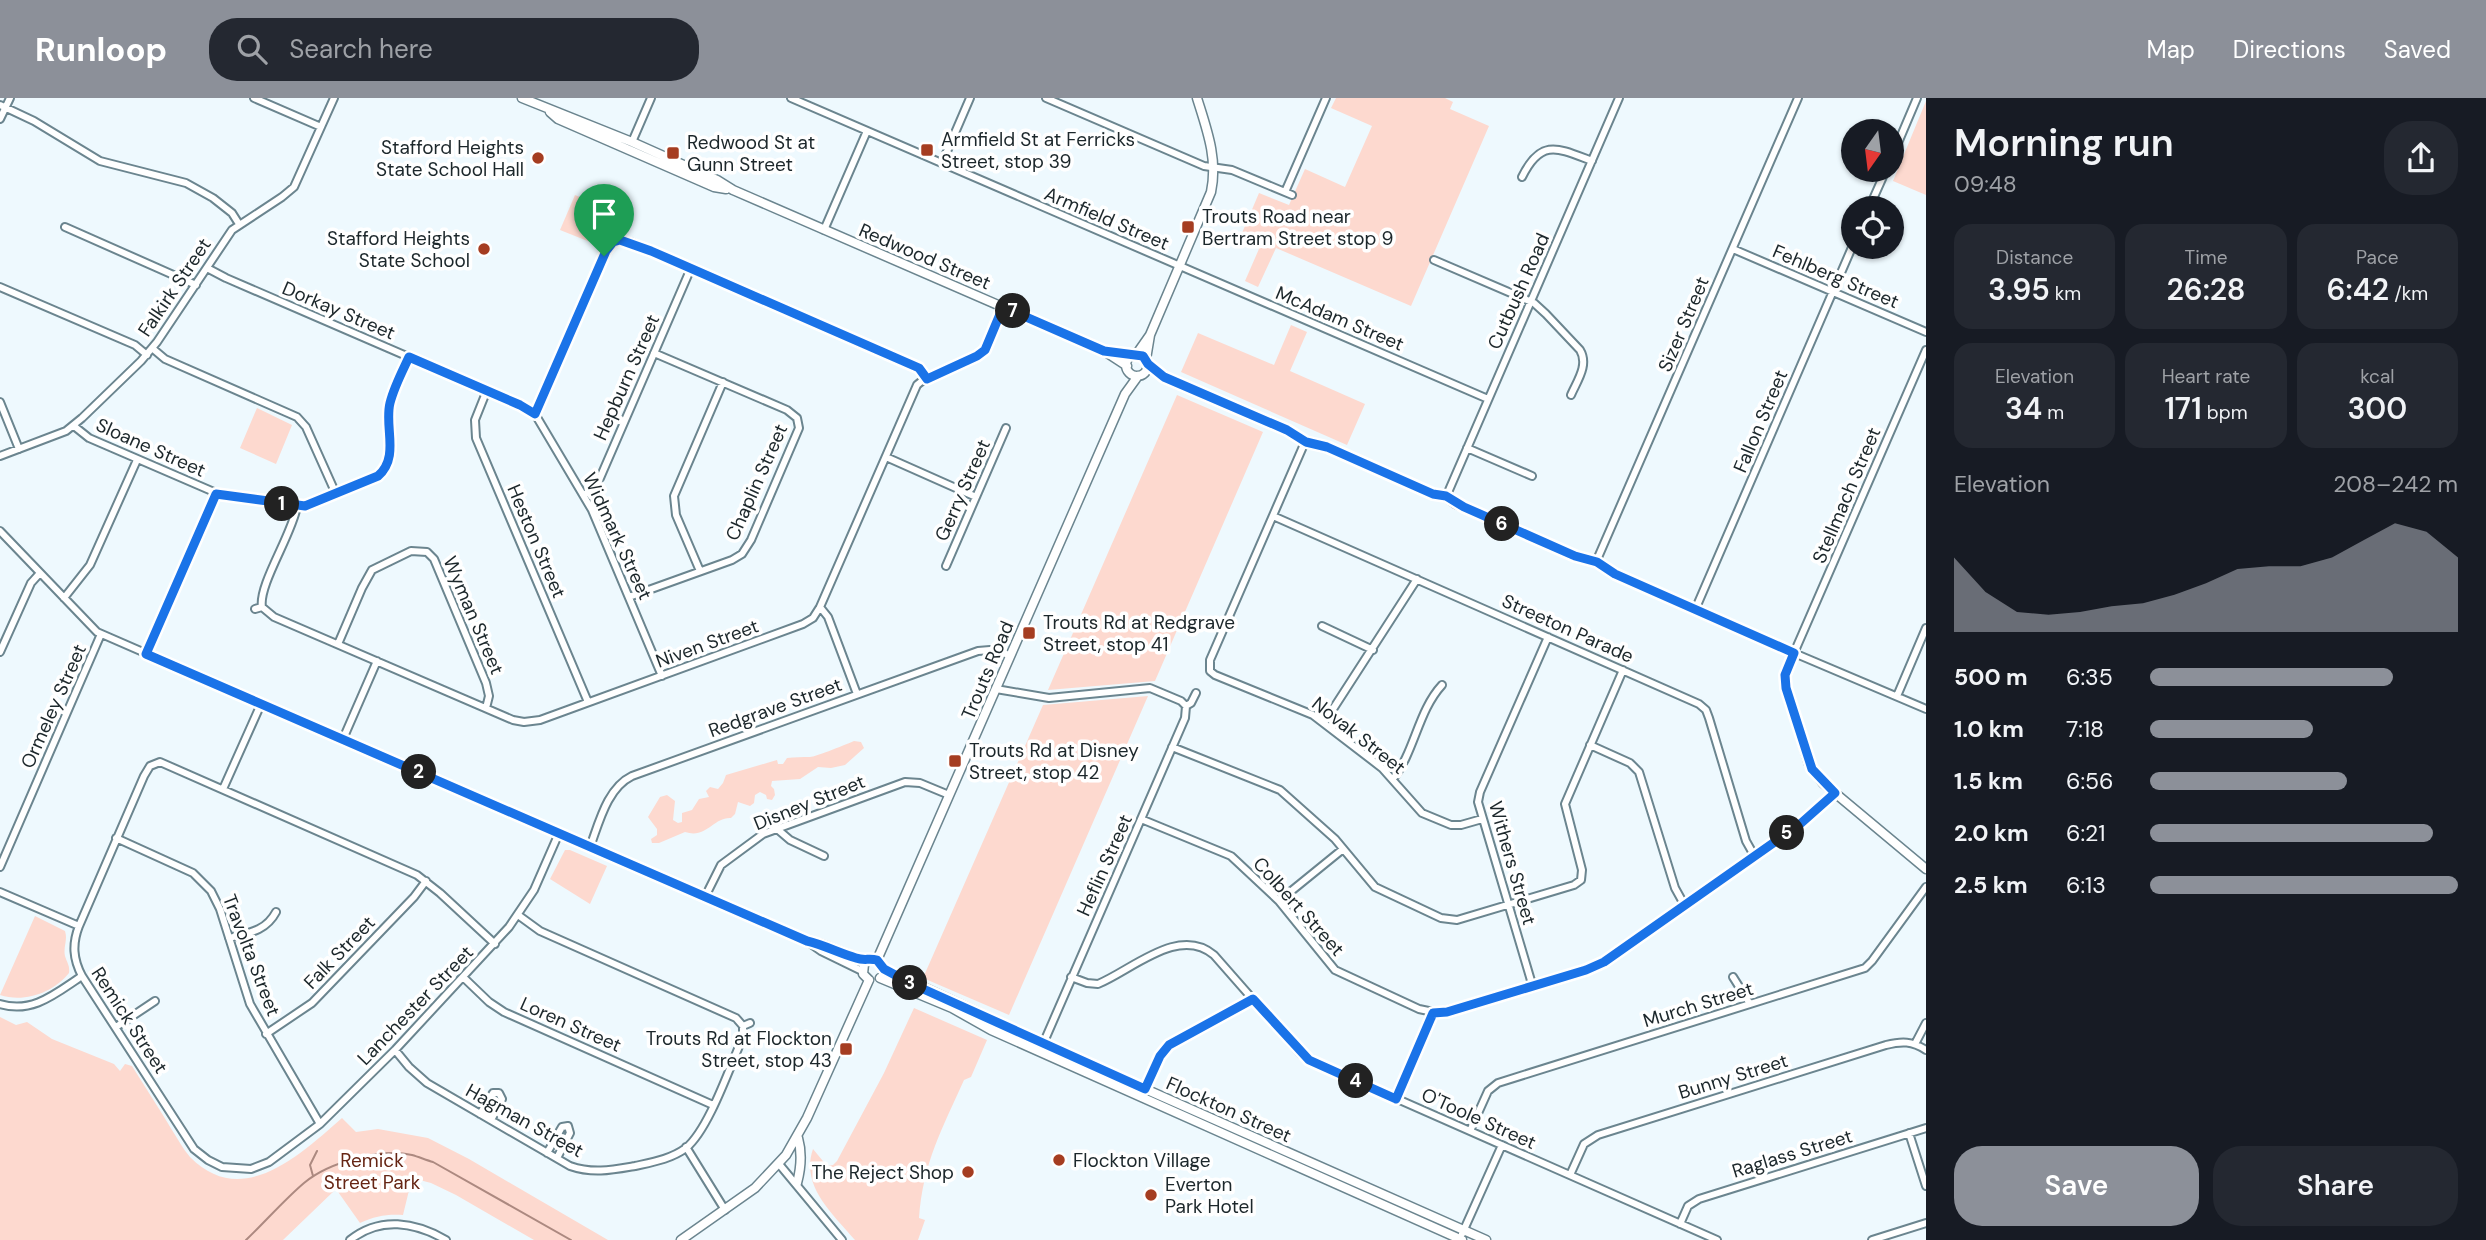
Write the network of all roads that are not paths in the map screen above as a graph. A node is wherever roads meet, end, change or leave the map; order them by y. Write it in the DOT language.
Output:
graph roads {
  1 [pos="10,98"];
  2 [pos="254,98"];
  3 [pos="334,98"];
  4 [pos="522,98"];
  5 [pos="651,98"];
  6 [pos="791,98"];
  7 [pos="970,98"];
  8 [pos="1046,98"];
  9 [pos="1197,98"];
  10 [pos="1326,98"];
  11 [pos="1619,98"];
  12 [pos="1798,98"];
  13 [pos="1917,98"];
  14 [pos="3,106"];
  15 [pos="547,109"];
  16 [pos="0,119"];
  17 [pos="321,127"];
  18 [pos="1904,128"];
  19 [pos="867,131"];
  20 [pos="632,142"];
  21 [pos="1592,161"];
  22 [pos="942,163"];
  23 [pos="1214,167"];
  24 [pos="1522,177"];
  25 [pos="733,190"];
  26 [pos="239,224"];
  27 [pos="65,227"];
  28 [pos="824,230"];
  29 [pos="1733,248"];
  30 [pos="1847,259"];
  31 [pos="1434,260"];
  32 [pos="1180,266"];
  33 [pos="207,268"];
  34 [pos="691,268"];
  35 [pos="195,285"];
  36 [pos="0,287"];
  37 [pos="1833,292"];
  38 [pos="1530,302"];
  39 [pos="1003,307"];
  40 [pos="1926,332"];
  41 [pos="1150,335"];
  42 [pos="1926,350"];
  43 [pos="1104,351"];
  44 [pos="149,352"];
  45 [pos="654,353"];
  46 [pos="1134,355"];
  47 [pos="409,357"];
  48 [pos="1147,362"];
  49 [pos="1128,368"];
  50 [pos="1141,375"];
  51 [pos="1164,377"];
  52 [pos="927,379"];
  53 [pos="723,382"];
  54 [pos="487,390"];
  55 [pos="1125,394"];
  56 [pos="1571,395"];
  57 [pos="1488,399"];
  58 [pos="0,402"];
  59 [pos="535,414"];
  60 [pos="74,426"];
  61 [pos="1006,428"];
  62 [pos="1306,442"];
  63 [pos="1467,448"];
  64 [pos="19,449"];
  65 [pos="0,456"];
  66 [pos="886,457"];
  67 [pos="137,460"];
  68 [pos="1532,476"];
  69 [pos="216,494"];
  70 [pos="335,494"];
  71 [pos="584,495"];
  72 [pos="1446,496"];
  73 [pos="976,497"];
  74 [pos="297,506"];
  75 [pos="1273,516"];
  76 [pos="0,531"];
  77 [pos="1597,562"];
  78 [pos="946,566"];
  79 [pos="700,571"];
  80 [pos="40,573"];
  81 [pos="1417,579"];
  82 [pos="629,597"];
  83 [pos="64,598"];
  84 [pos="820,607"];
  85 [pos="1695,610"];
  86 [pos="1322,626"];
  87 [pos="1926,628"];
  88 [pos="101,634"];
  89 [pos="1548,637"];
  90 [pos="338,645"];
  91 [pos="1373,650"];
  92 [pos="0,652"];
  93 [pos="1794,653"];
  94 [pos="146,654"];
  95 [pos="1010,655"];
  96 [pos="377,661"];
  97 [pos="1623,670"];
  98 [pos="662,676"];
  99 [pos="1442,685"];
  100 [pos="996,689"];
  101 [pos="1196,693"];
  102 [pos="857,694"];
  103 [pos="1897,696"];
  104 [pos="588,702"];
  105 [pos="261,704"];
  106 [pos="1186,706"];
  107 [pos="486,708"];
  108 [pos="1926,709"];
  109 [pos="1324,723"];
  110 [pos="343,739"];
  111 [pos="1590,745"];
  112 [pos="1172,747"];
  113 [pos="1393,779"];
  114 [pos="223,789"];
  115 [pos="1835,793"];
  116 [pos="949,795"];
  117 [pos="1142,819"];
  118 [pos="1482,819"];
  119 [pos="776,828"];
  120 [pos="559,834"];
  121 [pos="116,838"];
  122 [pos="590,847"];
  123 [pos="1343,849"];
  124 [pos="824,856"];
  125 [pos="1755,857"];
  126 [pos="0,867"];
  127 [pos="1926,869"];
  128 [pos="426,881"];
  129 [pos="1926,887"];
  130 [pos="0,892"];
  131 [pos="705,897"];
  132 [pos="1279,901"];
  133 [pos="1508,905"];
  134 [pos="1685,906"];
  135 [pos="276,912"];
  136 [pos="518,915"];
  137 [pos="79,926"];
  138 [pos="229,938"];
  139 [pos="807,941"];
  140 [pos="495,944"];
  141 [pos="877,960"];
  142 [pos="866,961"];
  143 [pos="862,971"];
  144 [pos="882,974"];
  145 [pos="82,976"];
  146 [pos="463,977"];
  147 [pos="1072,977"];
  148 [pos="1733,977"];
  149 [pos="869,980"];
  150 [pos="1532,984"];
  151 [pos="1253,999"];
  152 [pos="155,1001"];
  153 [pos="0,1004"];
  154 [pos="1750,1004"];
  155 [pos="1433,1013"];
  156 [pos="1926,1023"];
  157 [pos="116,1027"];
  158 [pos="266,1034"];
  159 [pos="1915,1044"];
  160 [pos="1042,1047"];
  161 [pos="395,1049"];
  162 [pos="1926,1050"];
  163 [pos="1145,1089"];
  164 [pos="1396,1099"];
  165 [pos="713,1105"];
  166 [pos="480,1114"];
  167 [pos="491,1120"];
  168 [pos="320,1124"];
  169 [pos="1926,1128"];
  170 [pos="1470,1131"];
  171 [pos="1909,1133"];
  172 [pos="798,1138"];
  173 [pos="1502,1145"];
  174 [pos="686,1147"];
  175 [pos="547,1153"];
  176 [pos="557,1158"];
  177 [pos="779,1164"];
  178 [pos="257,1167"];
  179 [pos="1570,1175"];
  180 [pos="797,1183"];
  181 [pos="1926,1186"];
  182 [pos="725,1210"];
  183 [pos="1680,1223"];
  184 [pos="1926,1223"];
  185 [pos="1462,1236"];
  186 [pos="350,1240"];
  187 [pos="446,1240"];
  188 [pos="681,1240"];
  189 [pos="842,1240"];
  190 [pos="1486,1240"];
  191 [pos="1717,1240"];
  192 [pos="1872,1240"];
  1 -- 14 [label="street"];
  2 -- 17 [label="street"];
  3 -- 17 [label="street, Falkirk Street"];
  4 -- 15 [label="street, Redwood Street"];
  5 -- 20 [label="street"];
  6 -- 19 [label="street, Armfield Street"];
  7 -- 22 [label="street"];
  8 -- 23 [label="street"];
  9 -- 23 [label="street"];
  10 -- 23 [label="street"];
  11 -- 21 [label="street, Cutbush Road"];
  12 -- 29 [label="street, Sizer Street"];
  13 -- 18 [label="street"];
  14 -- 16 [label="street"];
  14 -- 26 [label="street"];
  15 -- 20 [label="street, Redwood Street"];
  15 -- 25 [label="street, Redwood Street"];
  17 -- 26 [label="street, Falkirk Street"];
  19 -- 22 [label="street, Armfield Street"];
  19 -- 28 [label="street"];
  20 -- 25 [label="street, Redwood Street"];
  21 -- 24 [label="street"];
  21 -- 38 [label="street, Cutbush Road"];
  22 -- 32 [label="street, Armfield Street"];
  23 -- 32 [label="street"];
  25 -- 28 [label="street, Redwood Street"];
  26 -- 33 [label="street, Falkirk Street"];
  27 -- 35 [label="street"];
  28 -- 39 [label="street, Redwood Street"];
  29 -- 37 [label="street, Fehlberg Street"];
  29 -- 77 [label="street, Sizer Street"];
  30 -- 37 [label="street, Fallon Street"];
  31 -- 38 [label="street"];
  32 -- 41 [label="street"];
  32 -- 57 [label="street, McAdam Street"];
  33 -- 35 [label="street, Falkirk Street"];
  33 -- 47 [label="street, Dorkay Street"];
  34 -- 45 [label="street, Hepburn Street"];
  34 -- 52 [label="street"];
  34 -- 59 [label="street"];
  35 -- 44 [label="street, Falkirk Street"];
  36 -- 44 [label="street"];
  37 -- 40 [label="street, Fehlberg Street"];
  37 -- 85 [label="street, Fallon Street"];
  38 -- 56 [label="street"];
  38 -- 57 [label="street, Cutbush Road"];
  39 -- 43 [label="street, Redwood Street"];
  39 -- 52 [label="street"];
  41 -- 46 [label="street"];
  41 -- 48 [label="street"];
  42 -- 93 [label="street, Stellmach Street"];
  43 -- 46 [label="street, Redwood Street"];
  43 -- 49 [label="street, Redwood Street"];
  44 -- 60 [label="street, Falkirk Street"];
  44 -- 70 [label="street"];
  45 -- 53 [label="street, Chaplin Street"];
  45 -- 71 [label="street, Hepburn Street"];
  46 -- 48 [label="street, Redwood Street"];
  46 -- 49 [label="street, Trouts Road"];
  47 -- 54 [label="street, Dorkay Street"];
  47 -- 70 [label="street, Sloane Street"];
  48 -- 50 [label="street, Trouts Road"];
  48 -- 51 [label="street, Redwood Street"];
  49 -- 50 [label="street, Redwood Street"];
  49 -- 55 [label="street, Trouts Road"];
  50 -- 51 [label="street, Redwood Street"];
  50 -- 55 [label="street, Trouts Road"];
  51 -- 62 [label="street"];
  52 -- 66 [label="street, Niven Street"];
  53 -- 79 [label="street"];
  53 -- 79 [label="street, Chaplin Street"];
  54 -- 59 [label="street, Dorkay Street"];
  54 -- 104 [label="street, Heston Street"];
  55 -- 95 [label="street, Trouts Road"];
  57 -- 63 [label="street, Cutbush Road"];
  58 -- 64 [label="street"];
  59 -- 71 [label="street, Widmark Street"];
  60 -- 64 [label="street, Falkirk Street"];
  60 -- 67 [label="street, Sloane Street"];
  61 -- 73 [label="street, Gerry Street"];
  62 -- 72 [label="street"];
  62 -- 75 [label="street"];
  63 -- 68 [label="street"];
  63 -- 72 [label="street, Cutbush Road"];
  64 -- 65 [label="street, Falkirk Street"];
  66 -- 73 [label="street"];
  66 -- 84 [label="street, Niven Street"];
  67 -- 69 [label="street, Sloane Street"];
  67 -- 83 [label="street"];
  69 -- 74 [label="street, Sloane Street"];
  69 -- 94 [label="street"];
  70 -- 74 [label="street, Sloane Street"];
  71 -- 82 [label="street, Widmark Street"];
  72 -- 77 [label="street"];
  73 -- 78 [label="street, Gerry Street"];
  74 -- 90 [label="street, Niven Street"];
  75 -- 81 [label="street, Streeton Parade"];
  75 -- 109 [label="street, Novak Street"];
  76 -- 80 [label="street"];
  77 -- 85 [label="street"];
  79 -- 82 [label="street, Chaplin Street"];
  80 -- 83 [label="street"];
  80 -- 92 [label="street"];
  81 -- 89 [label="street, Streeton Parade"];
  81 -- 91 [label="street"];
  82 -- 98 [label="street, Widmark Street"];
  83 -- 88 [label="street"];
  84 -- 98 [label="street, Niven Street"];
  84 -- 102 [label="street"];
  85 -- 93 [label="street"];
  86 -- 91 [label="street"];
  87 -- 103 [label="street"];
  88 -- 94 [label="street"];
  88 -- 126 [label="street, Ormeley Street"];
  89 -- 97 [label="street, Streeton Parade"];
  89 -- 118 [label="street, Withers Street"];
  90 -- 96 [label="street, Niven Street"];
  90 -- 107 [label="street, Wyman Street"];
  91 -- 109 [label="street"];
  93 -- 103 [label="street"];
  93 -- 115 [label="street"];
  94 -- 105 [label="street"];
  95 -- 100 [label="street, Trouts Road"];
  95 -- 102 [label="street, Redgrave Street"];
  96 -- 107 [label="street, Niven Street"];
  96 -- 110 [label="street"];
  97 -- 111 [label="street"];
  97 -- 125 [label="street, Streeton Parade"];
  98 -- 104 [label="street, Niven Street"];
  99 -- 113 [label="street"];
  100 -- 106 [label="street"];
  100 -- 116 [label="street, Trouts Road"];
  101 -- 106 [label="street, Heflin Street"];
  102 -- 122 [label="street, Redgrave Street"];
  103 -- 108 [label="street"];
  104 -- 107 [label="street, Niven Street"];
  105 -- 110 [label="street"];
  105 -- 114 [label="street"];
  106 -- 112 [label="street, Heflin Street"];
  109 -- 113 [label="street, Novak Street"];
  110 -- 120 [label="street"];
  111 -- 133 [label="street"];
  111 -- 134 [label="street"];
  112 -- 117 [label="street, Heflin Street"];
  112 -- 123 [label="street"];
  113 -- 118 [label="street, Novak Street"];
  114 -- 121 [label="street, Remick Street"];
  114 -- 128 [label="street, Remick Street"];
  115 -- 125 [label="street"];
  115 -- 127 [label="street"];
  116 -- 119 [label="street, Disney Street"];
  116 -- 141 [label="street, Trouts Road"];
  117 -- 132 [label="street, Colbert Street"];
  117 -- 147 [label="street, Heflin Street"];
  118 -- 133 [label="street, Withers Street"];
  119 -- 124 [label="street"];
  119 -- 131 [label="street, Disney Street"];
  120 -- 122 [label="street"];
  120 -- 136 [label="street, Lanchester Street"];
  121 -- 137 [label="street, Remick Street"];
  121 -- 138 [label="street, Travolta Street"];
  122 -- 131 [label="street"];
  123 -- 132 [label="street"];
  123 -- 133 [label="street"];
  125 -- 134 [label="street"];
  128 -- 140 [label="street, Remick Street"];
  128 -- 158 [label="street, Falk Street"];
  129 -- 154 [label="street, Murch Street"];
  130 -- 137 [label="street"];
  131 -- 139 [label="street"];
  132 -- 155 [label="street, Colbert Street"];
  133 -- 150 [label="street, Withers Street"];
  134 -- 150 [label="street"];
  135 -- 138 [label="street"];
  136 -- 140 [label="street, Lanchester Street"];
  136 -- 165 [label="street, Hagman Street"];
  137 -- 145 [label="street, Remick Street"];
  138 -- 158 [label="street, Travolta Street"];
  139 -- 142 [label="street"];
  139 -- 143 [label="street"];
  140 -- 146 [label="street, Lanchester Street"];
  141 -- 142 [label="street"];
  141 -- 144 [label="street"];
  142 -- 143 [label="street"];
  143 -- 149 [label="street"];
  144 -- 149 [label="street"];
  144 -- 160 [label="street, Flockton Street"];
  145 -- 153 [label="street"];
  145 -- 157 [label="street, Remick Street"];
  146 -- 161 [label="street, Lanchester Street"];
  146 -- 165 [label="street, Loren Street"];
  147 -- 151 [label="street, O'Toole Street"];
  147 -- 160 [label="street, Heflin Street"];
  148 -- 154 [label="street"];
  149 -- 172 [label="street"];
  150 -- 155 [label="street"];
  151 -- 163 [label="street"];
  151 -- 164 [label="street, O'Toole Street"];
  152 -- 157 [label="street"];
  154 -- 170 [label="street, Murch Street"];
  155 -- 164 [label="street"];
  156 -- 159 [label="street"];
  157 -- 178 [label="street, Remick Street"];
  158 -- 168 [label="street, Travolta Street"];
  159 -- 162 [label="street"];
  159 -- 179 [label="street, Bunny Street"];
  160 -- 163 [label="street, Flockton Street"];
  160 -- 185 [label="street, Flockton Street"];
  161 -- 166 [label="street, Hagman Street"];
  161 -- 168 [label="street, Lanchester Street"];
  163 -- 185 [label="street, Flockton Street"];
  164 -- 170 [label="street, O'Toole Street"];
  165 -- 174 [label="street, Hagman Street"];
  166 -- 167 [label="street, Hagman Street"];
  166 -- 167 [label="street"];
  167 -- 175 [label="street, Hagman Street"];
  168 -- 178 [label="street, Lanchester Street"];
  169 -- 171 [label="street, Raglass Street"];
  170 -- 173 [label="street, O'Toole Street"];
  171 -- 181 [label="street"];
  171 -- 183 [label="street, Raglass Street"];
  172 -- 177 [label="street"];
  172 -- 180 [label="street"];
  173 -- 179 [label="street, O'Toole Street"];
  173 -- 185 [label="street"];
  174 -- 176 [label="street, Hagman Street"];
  174 -- 182 [label="street"];
  175 -- 176 [label="street, Hagman Street"];
  175 -- 176 [label="street"];
  177 -- 180 [label="street"];
  177 -- 182 [label="street"];
  179 -- 183 [label="street, O'Toole Street"];
  180 -- 189 [label="street"];
  182 -- 188 [label="street"];
  183 -- 191 [label="street, O'Toole Street"];
  184 -- 192 [label="street"];
  185 -- 190 [label="street, Flockton Street"];
  186 -- 187 [label="street"];
}
